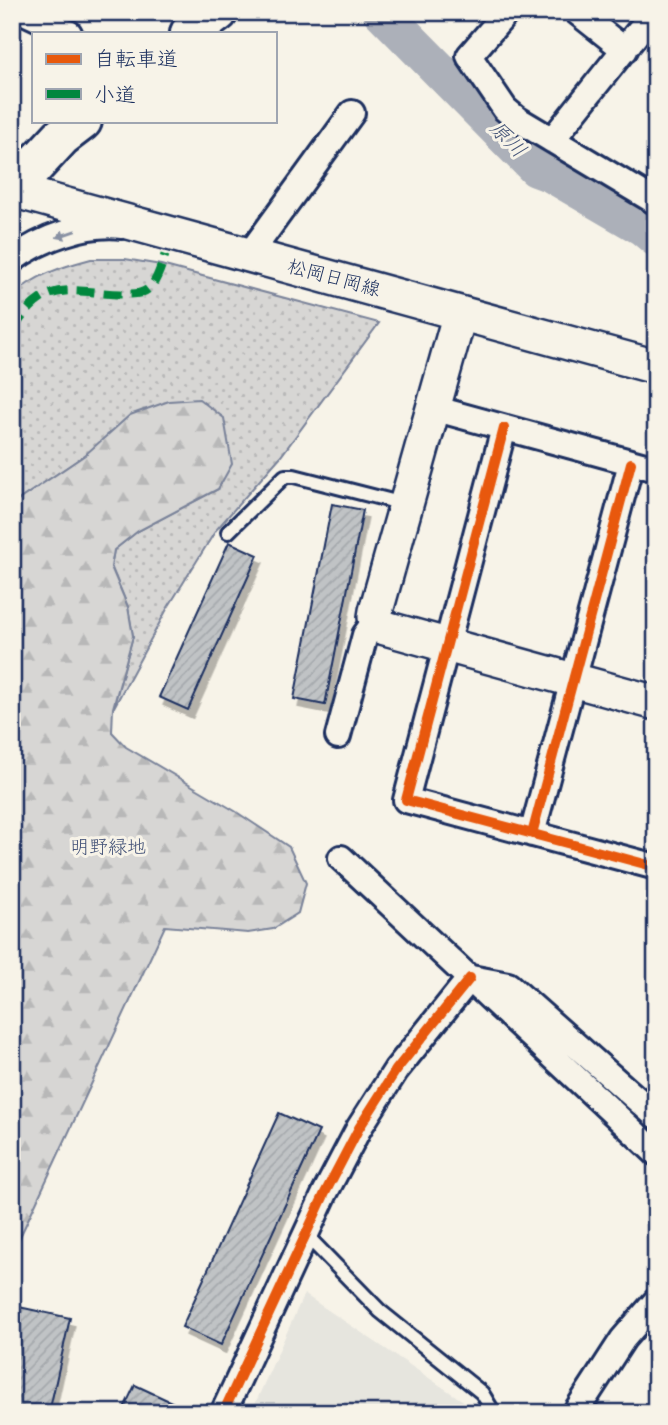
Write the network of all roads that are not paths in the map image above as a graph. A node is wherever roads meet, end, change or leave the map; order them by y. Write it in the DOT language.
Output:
graph roads {
  1 [pos="24,12"];
  2 [pos="218,12"];
  3 [pos="507,12"];
  4 [pos="578,12"];
  5 [pos="654,12"];
  6 [pos="67,32"];
  7 [pos="191,32"];
  8 [pos="625,50"];
  9 [pos="352,113"];
  10 [pos="81,122"];
  11 [pos="552,140"];
  12 [pos="12,190"];
  13 [pos="656,202"];
  14 [pos="157,230"];
  15 [pos="249,255"];
  16 [pos="12,260"];
  17 [pos="460,313"];
  18 [pos="656,366"];
  19 [pos="433,408"];
  20 [pos="504,428"];
  21 [pos="631,463"];
  22 [pos="656,469"];
  23 [pos="406,505"];
  24 [pos="228,532"];
  25 [pos="375,621"];
  26 [pos="447,646"];
  27 [pos="573,681"];
  28 [pos="656,704"];
  29 [pos="338,736"];
  30 [pos="532,834"];
  31 [pos="341,858"];
  32 [pos="655,864"];
  33 [pos="470,978"];
  34 [pos="656,1116"];
  35 [pos="656,1153"];
  36 [pos="306,1235"];
  37 [pos="656,1301"];
  38 [pos="223,1413"];
  39 [pos="494,1413"];
  40 [pos="575,1413"];
  1 -- 6 [label="street"];
  2 -- 7 [label="main road"];
  3 -- 11 [label="street"];
  4 -- 8 [label="street"];
  5 -- 8 [label="street"];
  8 -- 11 [label="street"];
  9 -- 15 [label="street"];
  10 -- 12 [label="main road"];
  11 -- 13 [label="street"];
  12 -- 14 [label="main road, 松岡日岡線"];
  14 -- 15 [label="main road, 松岡日岡線"];
  14 -- 16 [label="street, one-way"];
  15 -- 17 [label="main road, 松岡日岡線"];
  17 -- 18 [label="main road, 松岡日岡線"];
  17 -- 19 [label="main road"];
  19 -- 20 [label="street"];
  19 -- 23 [label="main road"];
  20 -- 21 [label="street"];
  20 -- 26 [label="street"];
  21 -- 22 [label="street"];
  21 -- 27 [label="street"];
  23 -- 24 [label="lane"];
  23 -- 25 [label="main road"];
  25 -- 26 [label="main road"];
  25 -- 29 [label="street"];
  26 -- 27 [label="main road"];
  26 -- 30 [label="street"];
  27 -- 28 [label="main road"];
  27 -- 30 [label="street"];
  30 -- 32 [label="street"];
  31 -- 33 [label="street"];
  33 -- 34 [label="street"];
  33 -- 35 [label="street"];
  33 -- 36 [label="street"];
  36 -- 38 [label="street"];
  36 -- 39 [label="lane"];
  37 -- 40 [label="street"];
}
